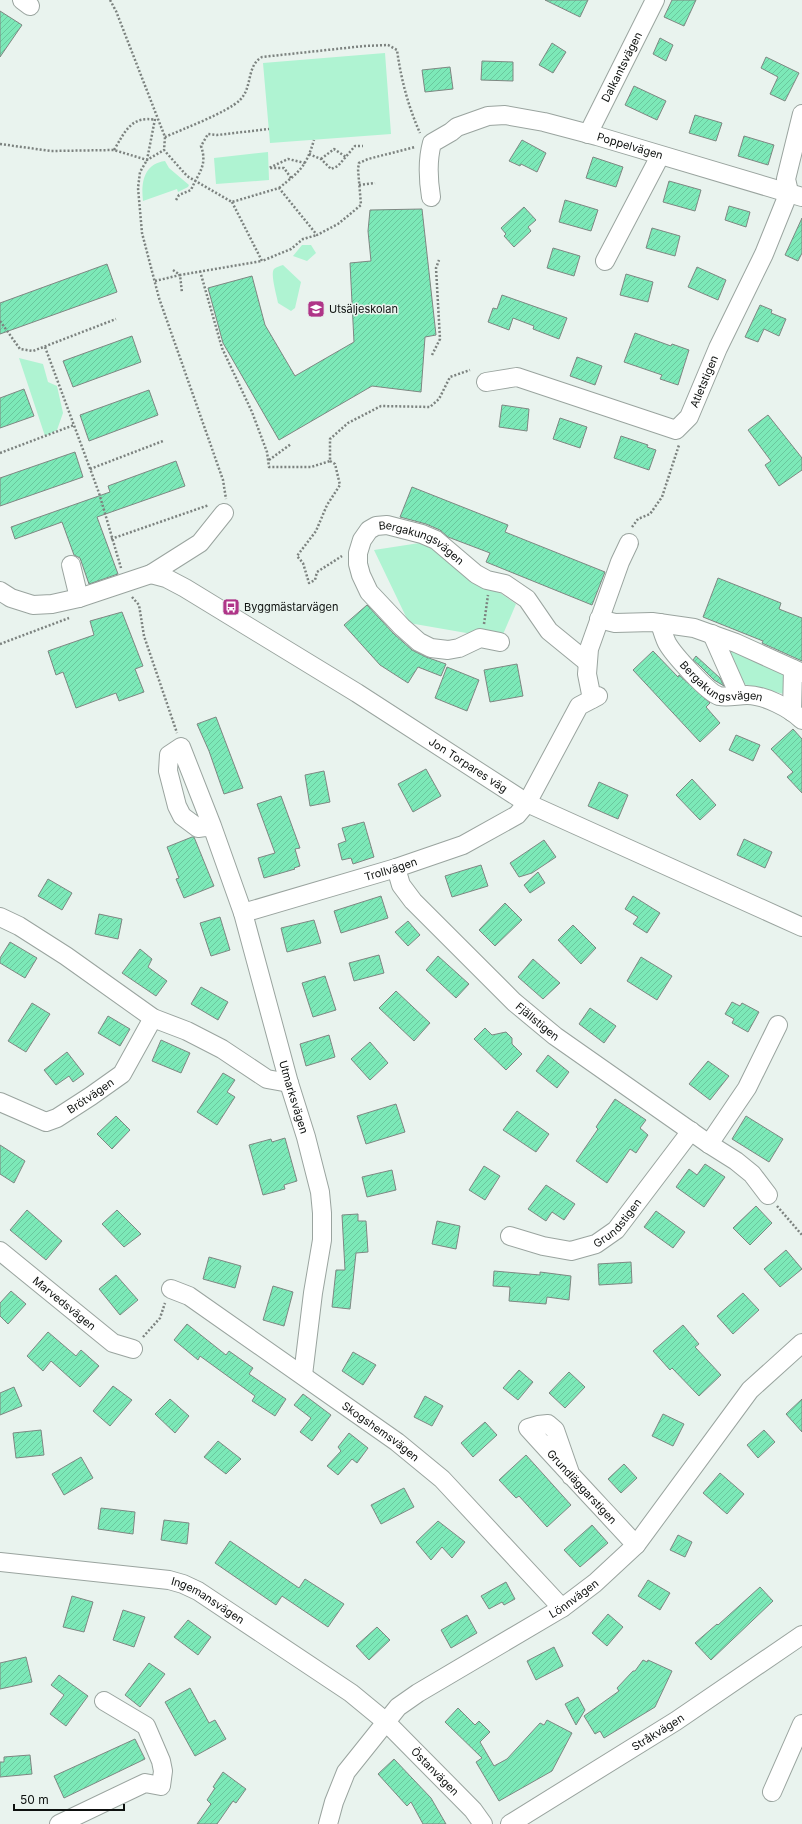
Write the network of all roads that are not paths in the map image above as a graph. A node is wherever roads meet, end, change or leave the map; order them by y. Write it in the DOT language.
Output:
graph roads {
  1 [pos="655,0"];
  2 [pos="802,114"];
  3 [pos="588,134"];
  4 [pos="660,156"];
  5 [pos="796,195"];
  6 [pos="431,197"];
  7 [pos="605,261"];
  8 [pos="486,382"];
  9 [pos="222,507"];
  10 [pos="629,543"];
  11 [pos="71,565"];
  12 [pos="151,574"];
  13 [pos="0,591"];
  14 [pos="79,598"];
  15 [pos="600,619"];
  16 [pos="660,623"];
  17 [pos="712,634"];
  18 [pos="500,642"];
  19 [pos="587,662"];
  20 [pos="797,671"];
  21 [pos="739,695"];
  22 [pos="797,716"];
  23 [pos="527,803"];
  24 [pos="212,826"];
  25 [pos="396,868"];
  26 [pos="243,913"];
  27 [pos="0,917"];
  28 [pos="802,927"];
  29 [pos="153,1018"];
  30 [pos="778,1025"];
  31 [pos="289,1083"];
  32 [pos="0,1102"];
  33 [pos="690,1131"];
  34 [pos="709,1144"];
  35 [pos="768,1195"];
  36 [pos="510,1236"];
  37 [pos="0,1251"];
  38 [pos="171,1289"];
  39 [pos="802,1343"];
  40 [pos="133,1349"];
  41 [pos="303,1375"];
  42 [pos="528,1428"];
  43 [pos="636,1545"];
  44 [pos="0,1562"];
  45 [pos="562,1608"];
  46 [pos="802,1635"];
  47 [pos="104,1701"];
  48 [pos="385,1721"];
  49 [pos="802,1724"];
  50 [pos="772,1792"];
  51 [pos="59,1824"];
  52 [pos="328,1824"];
  53 [pos="483,1824"];
  54 [pos="510,1824"];
  1 -- 3 [label="street, Dalkantsvägen"];
  2 -- 5 [label="street"];
  3 -- 4 [label="street, Poppelvägen"];
  3 -- 6 [label="street, Poppelvägen"];
  4 -- 5 [label="street, Poppelvägen"];
  4 -- 7 [label="street"];
  5 -- 8 [label="street, Atletstigen"];
  9 -- 12 [label="street"];
  10 -- 15 [label="street"];
  11 -- 14 [label="street"];
  12 -- 14 [label="street"];
  12 -- 23 [label="street, Jon Torpares väg"];
  13 -- 14 [label="street"];
  15 -- 16 [label="street"];
  15 -- 19 [label="street"];
  16 -- 17 [label="street"];
  16 -- 21 [label="street, Bergakungsvägen"];
  17 -- 20 [label="street"];
  17 -- 21 [label="street"];
  18 -- 19 [label="street, Bergakungsvägen"];
  19 -- 23 [label="street"];
  20 -- 22 [label="street"];
  21 -- 22 [label="street, Bergakungsvägen"];
  23 -- 25 [label="street, Trollvägen"];
  23 -- 28 [label="street, Jon Torpares väg"];
  24 -- 24 [label="street, Utmarksvägen"];
  24 -- 26 [label="street, Utmarksvägen"];
  25 -- 26 [label="street, Trollvägen"];
  25 -- 33 [label="street, Fjällstigen"];
  26 -- 31 [label="street, Utmarksvägen"];
  27 -- 29 [label="street"];
  29 -- 31 [label="street"];
  29 -- 32 [label="street, Brötvägen"];
  30 -- 34 [label="street"];
  31 -- 41 [label="street, Utmarksvägen"];
  33 -- 34 [label="street, Fjällstigen"];
  33 -- 36 [label="street, Grundstigen"];
  34 -- 35 [label="street, Fjällstigen"];
  37 -- 40 [label="street, Marvedsvägen"];
  38 -- 41 [label="street, Skogshemsvägen"];
  39 -- 43 [label="street, Lönnvägen"];
  41 -- 45 [label="street, Skogshemsvägen"];
  42 -- 43 [label="street, Grundläggarstigen"];
  43 -- 45 [label="street, Lönnvägen"];
  44 -- 48 [label="street, Ingemansvägen"];
  45 -- 48 [label="street, Lönnvägen"];
  46 -- 54 [label="street, Stråkvägen"];
  47 -- 51 [label="street"];
  48 -- 52 [label="street, Lönnvägen"];
  48 -- 53 [label="street, Östanvägen"];
  49 -- 50 [label="street"];
}
